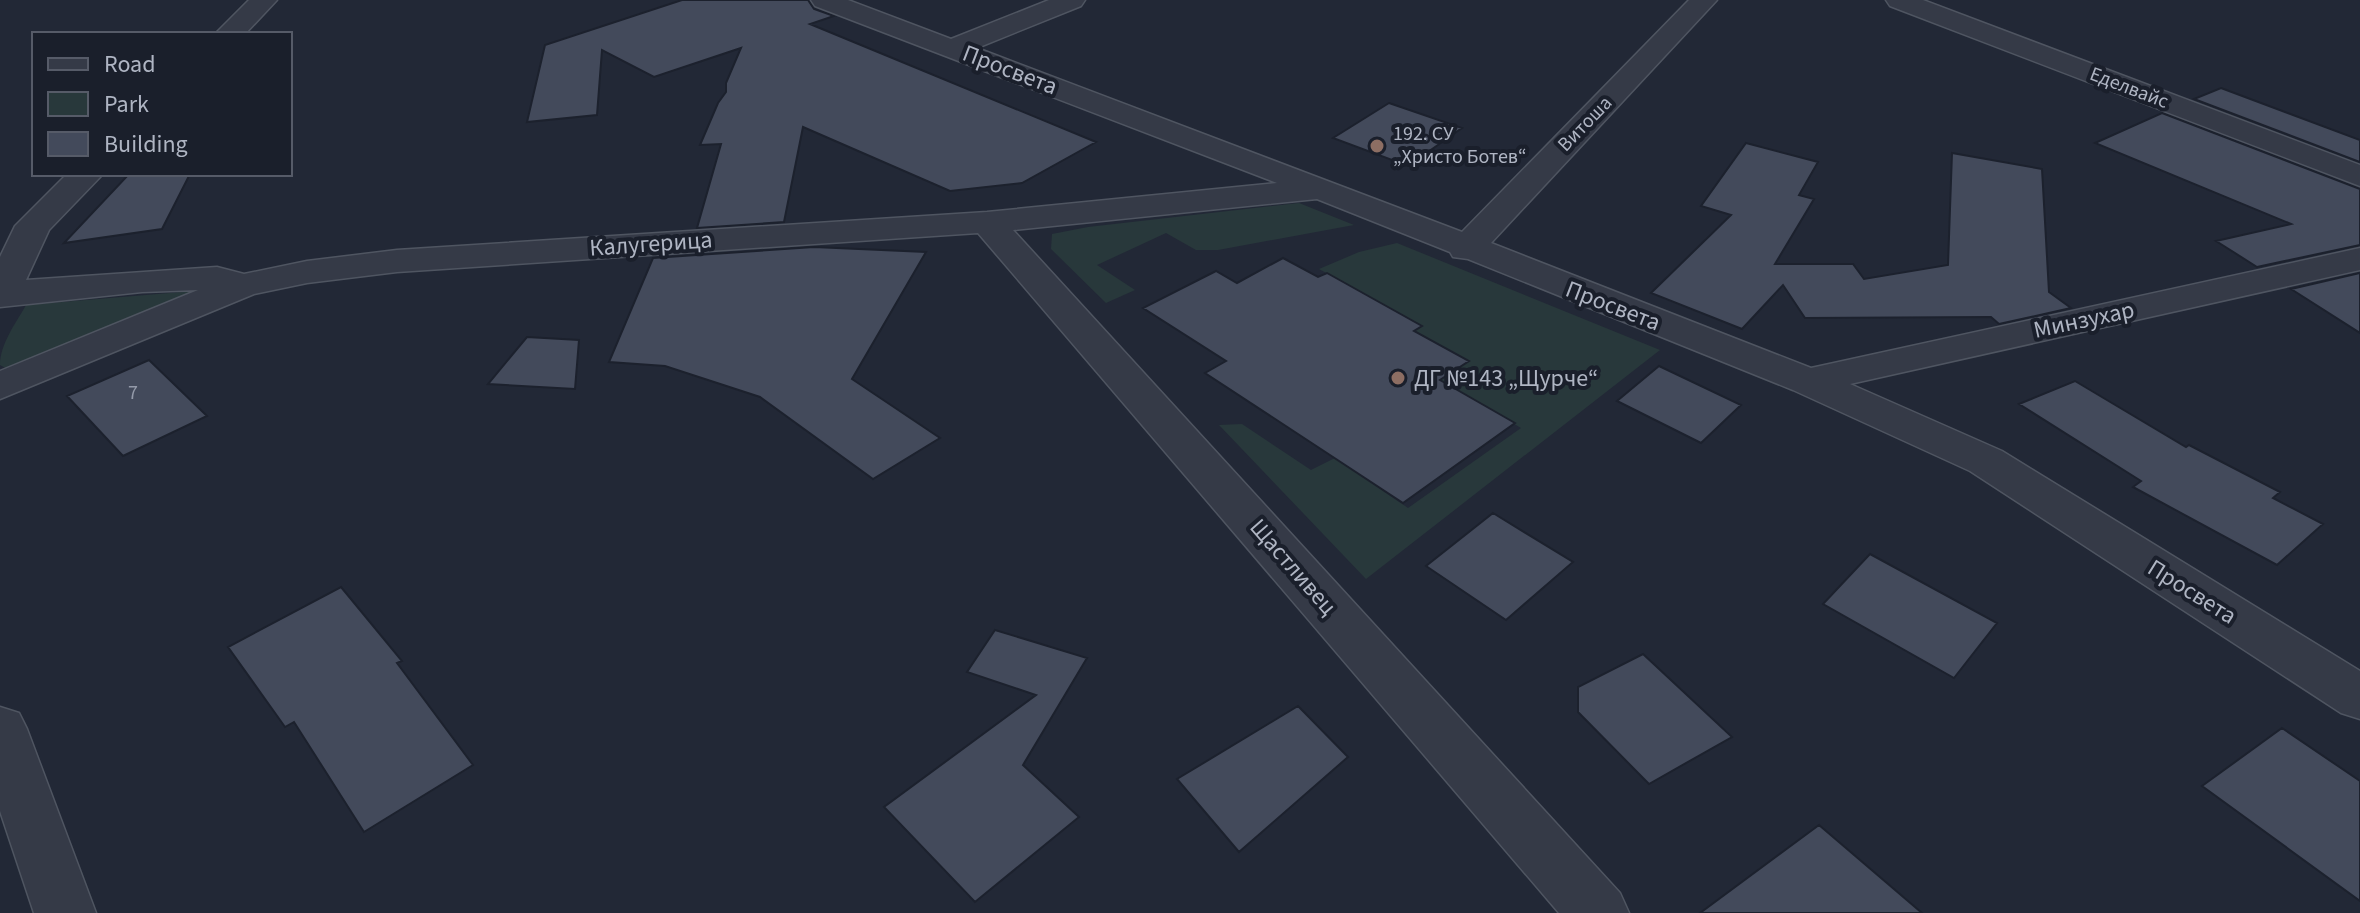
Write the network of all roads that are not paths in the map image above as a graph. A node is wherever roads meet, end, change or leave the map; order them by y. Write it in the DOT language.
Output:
graph roads {
  1 [pos="264,0"];
  2 [pos="824,0"];
  3 [pos="1072,0"];
  4 [pos="1704,0"];
  5 [pos="1899,0"];
  6 [pos="231,32"];
  7 [pos="953,48"];
  8 [pos="83,176"];
  9 [pos="2360,176"];
  10 [pos="1322,189"];
  11 [pos="987,222"];
  12 [pos="16,225"];
  13 [pos="1466,249"];
  14 [pos="2360,259"];
  15 [pos="243,285"];
  16 [pos="0,295"];
  17 [pos="1808,381"];
  18 [pos="0,386"];
  19 [pos="2360,698"];
  20 [pos="0,729"];
  21 [pos="65,913"];
  22 [pos="1598,913"];
  1 -- 6 [label="street"];
  2 -- 7 [label="street, Просвета"];
  3 -- 7 [label="street"];
  4 -- 13 [label="street, Витоша"];
  5 -- 9 [label="street, Еделвайс"];
  7 -- 10 [label="street, Просвета"];
  8 -- 12 [label="street"];
  10 -- 11 [label="street, Калугерица"];
  10 -- 13 [label="street, Просвета"];
  11 -- 15 [label="street, Калугерица"];
  11 -- 22 [label="street, Щастливец"];
  12 -- 16 [label="street"];
  13 -- 17 [label="street, Просвета"];
  14 -- 17 [label="street, Минзухар"];
  15 -- 16 [label="street"];
  15 -- 18 [label="street, Калугерица"];
  17 -- 19 [label="street, Просвета"];
  20 -- 21 [label="street"];
}
